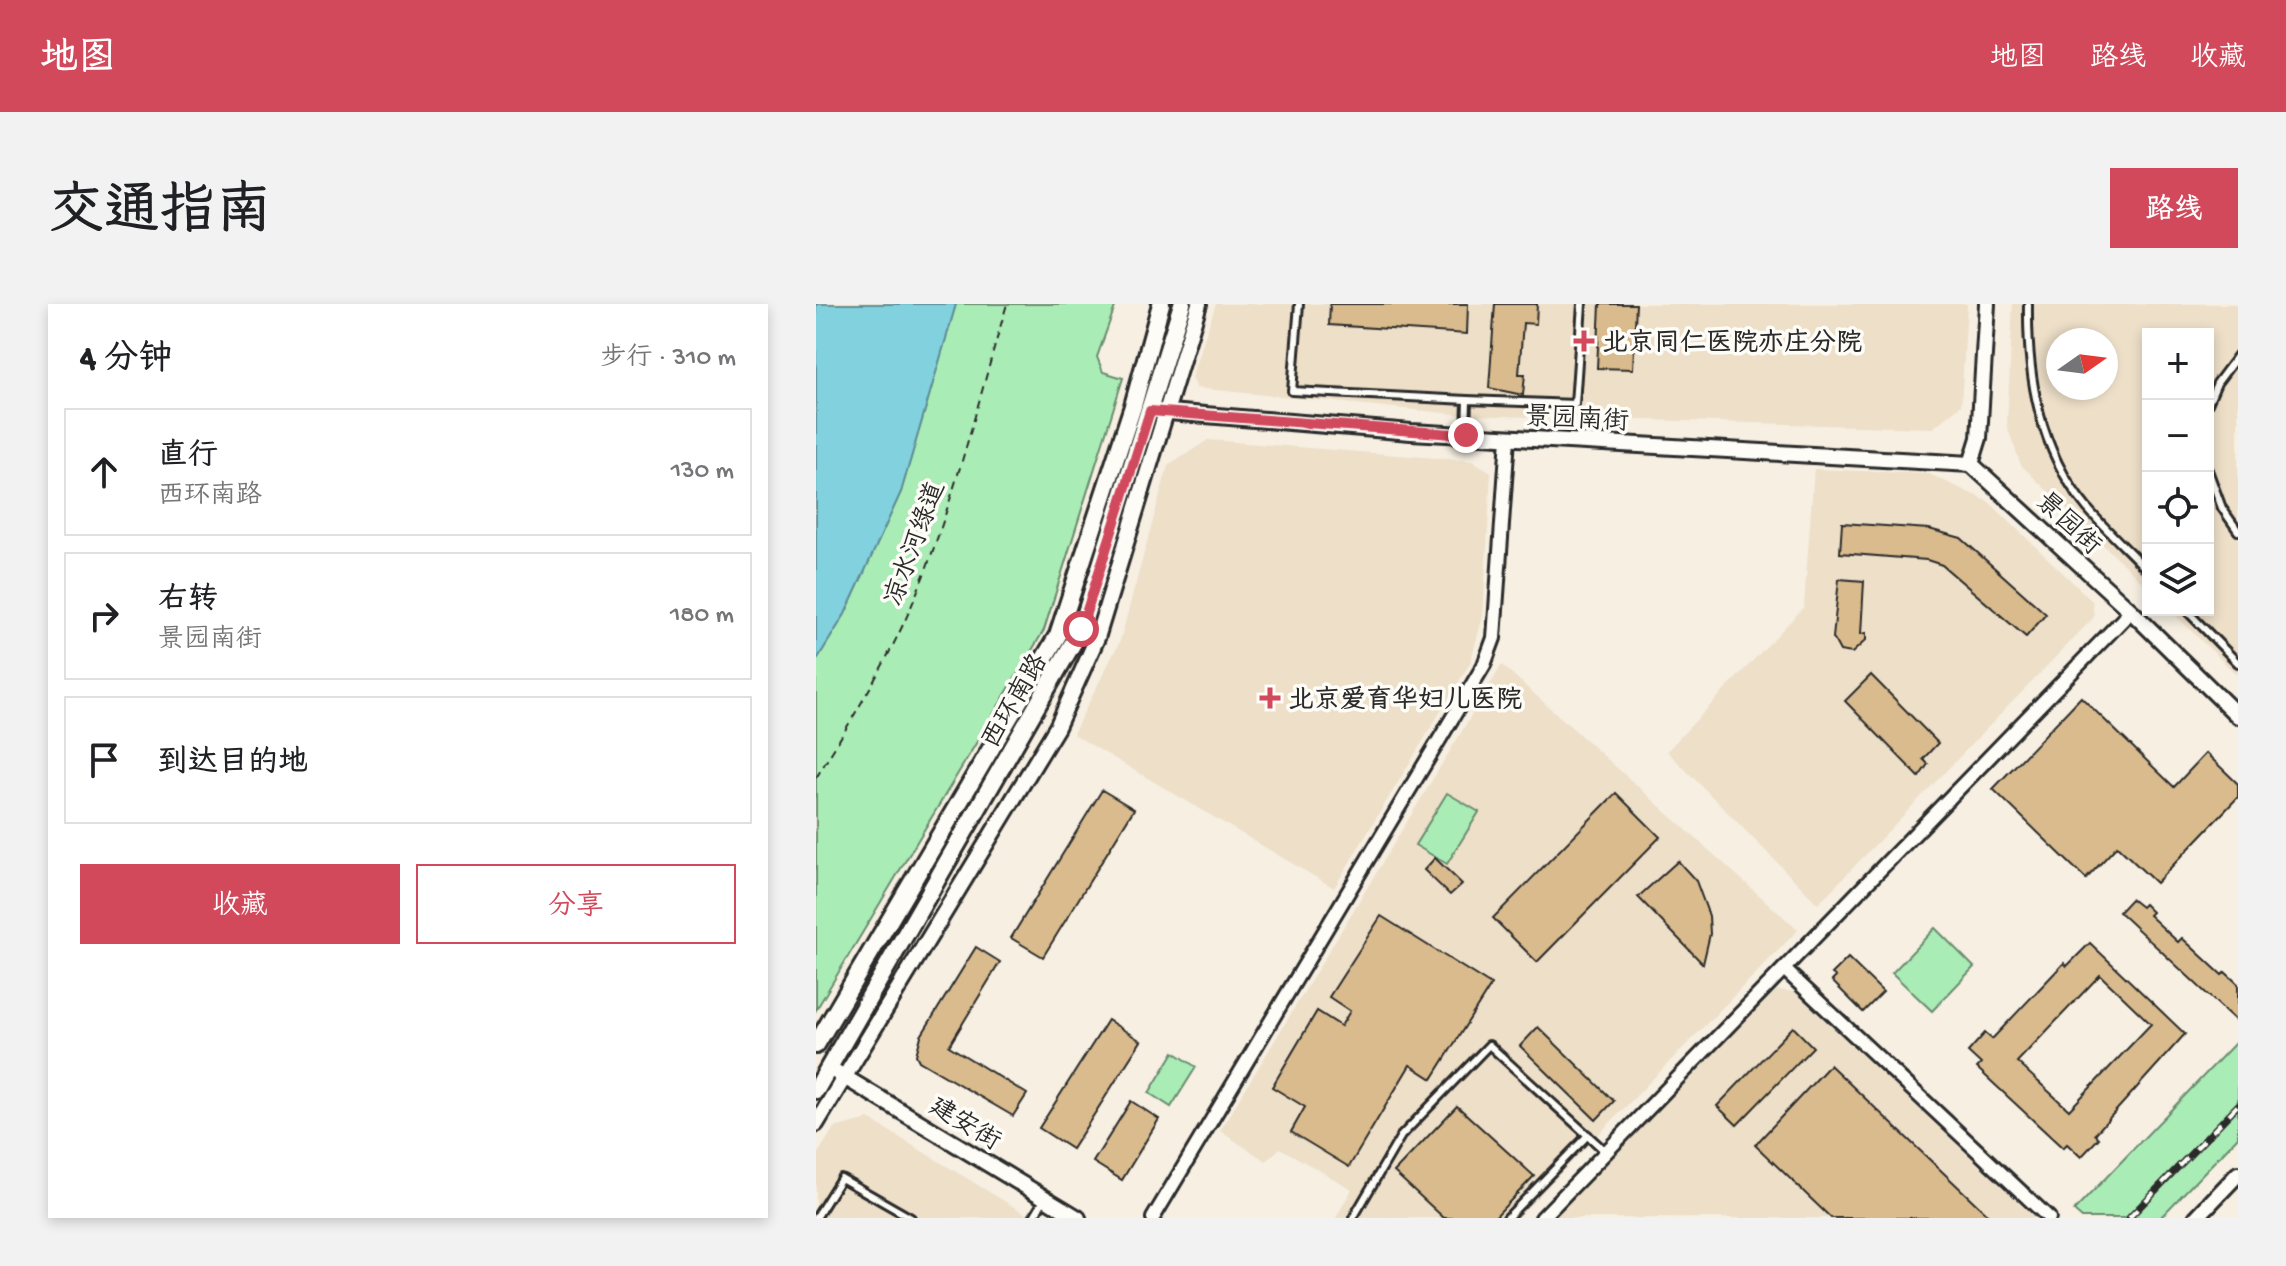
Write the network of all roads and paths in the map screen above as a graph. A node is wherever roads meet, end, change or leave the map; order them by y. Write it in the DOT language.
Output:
graph roads {
  1 [pos="1007,304"];
  2 [pos="1161,304"];
  3 [pos="1182,304"];
  4 [pos="1199,304"];
  5 [pos="1299,304"];
  6 [pos="1582,304"];
  7 [pos="1987,304"];
  8 [pos="2028,304"];
  9 [pos="2238,355"];
  10 [pos="1467,400"];
  11 [pos="2210,400"];
  12 [pos="1133,406"];
  13 [pos="1158,412"];
  14 [pos="1466,435"];
  15 [pos="1508,438"];
  16 [pos="1971,464"];
  17 [pos="2209,472"];
  18 [pos="2238,531"];
  19 [pos="2142,565"];
  20 [pos="2131,611"];
  21 [pos="2192,616"];
  22 [pos="2238,663"];
  23 [pos="2238,716"];
  24 [pos="816,778"];
  25 [pos="1784,969"];
  26 [pos="816,1045"];
  27 [pos="829,1068"];
  28 [pos="844,1077"];
  29 [pos="816,1090"];
  30 [pos="816,1124"];
  31 [pos="1588,1135"];
  32 [pos="1606,1152"];
  33 [pos="2238,1174"];
  34 [pos="1045,1198"];
  35 [pos="816,1218"];
  36 [pos="911,1218"];
  37 [pos="1033,1218"];
  38 [pos="1078,1218"];
  39 [pos="1153,1218"];
  40 [pos="1353,1218"];
  41 [pos="1507,1218"];
  42 [pos="1542,1218"];
  43 [pos="2049,1218"];
  44 [pos="2196,1218"];
  1 -- 24 [label="path, 凉水河绿道"];
  2 -- 12 [label="main road, 西环南路"];
  3 -- 13 [label="main road, 西环南路"];
  4 -- 13 [label="street"];
  5 -- 10 [label="lane"];
  6 -- 10 [label="lane"];
  7 -- 16 [label="street"];
  8 -- 19 [label="lane"];
  9 -- 11 [label="lane"];
  10 -- 14 [label="lane"];
  12 -- 13 [label="street, 景园南街"];
  12 -- 26 [label="main road, 西环南路"];
  13 -- 14 [label="street, 景园南街"];
  13 -- 27 [label="main road, 西环南路"];
  13 -- 28 [label="street"];
  14 -- 15 [label="street, 景园南街"];
  15 -- 16 [label="street, 景园南街"];
  15 -- 39 [label="street"];
  16 -- 20 [label="street, 景园街"];
  17 -- 18 [label="lane"];
  20 -- 23 [label="street, 景园街"];
  20 -- 25 [label="street"];
  21 -- 22 [label="lane"];
  25 -- 32 [label="street"];
  25 -- 43 [label="street"];
  27 -- 28 [label="street, 建安街"];
  27 -- 29 [label="main road, 西环南路"];
  28 -- 30 [label="street"];
  28 -- 34 [label="street, 建安街"];
  31 -- 32 [label="lane"];
  31 -- 40 [label="lane"];
  31 -- 41 [label="lane"];
  32 -- 42 [label="street"];
  33 -- 44 [label="street"];
  34 -- 37 [label="lane"];
  34 -- 38 [label="street, 建安街"];
  35 -- 36 [label="lane"];
}
